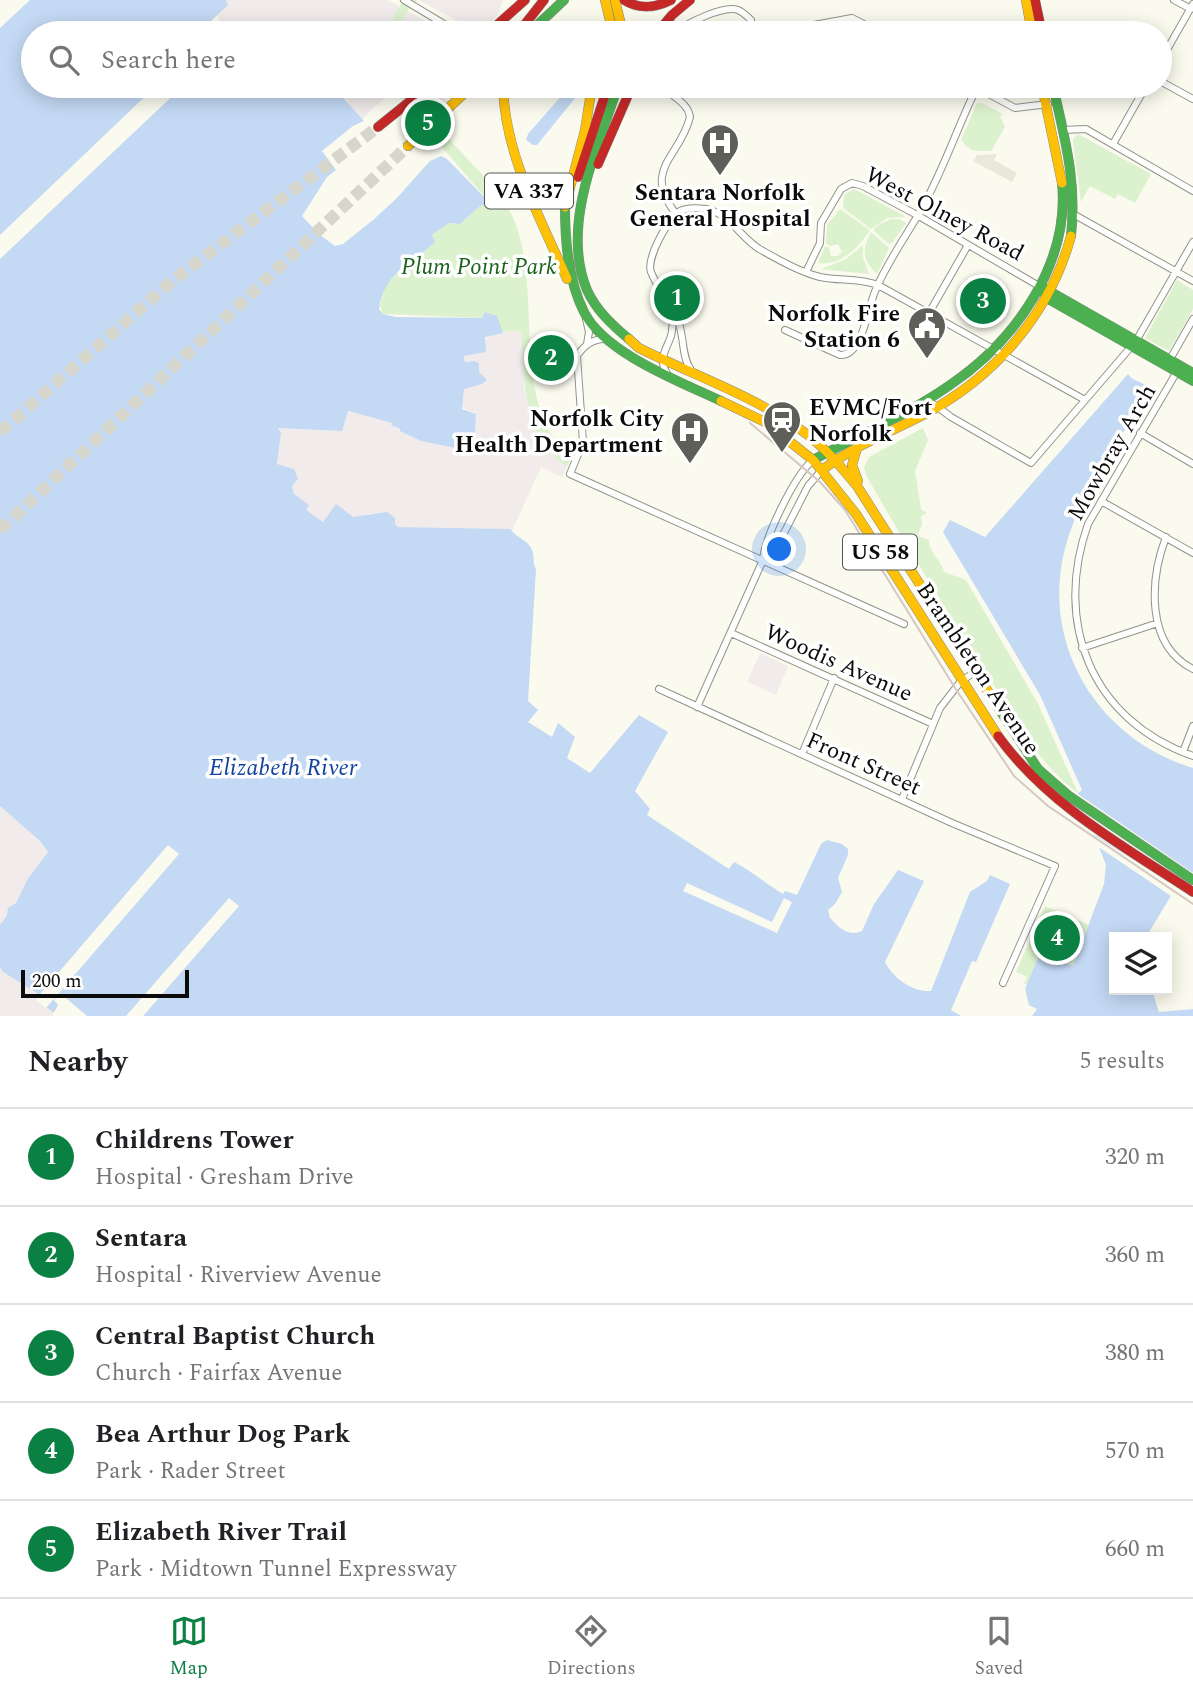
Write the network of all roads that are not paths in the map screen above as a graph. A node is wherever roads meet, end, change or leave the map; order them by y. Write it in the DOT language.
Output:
graph roads {
  1 [pos="404,0"];
  2 [pos="517,0"];
  3 [pos="525,0"];
  4 [pos="544,0"];
  5 [pos="564,0"];
  6 [pos="605,0"];
  7 [pos="615,0"];
  8 [pos="624,0"];
  9 [pos="671,0"];
  10 [pos="690,0"];
  11 [pos="722,0"];
  12 [pos="1174,0"];
  13 [pos="1029,1"];
  14 [pos="1192,8"];
  15 [pos="724,10"];
  16 [pos="751,20"];
  17 [pos="440,21"];
  18 [pos="497,21"];
  19 [pos="500,21"];
  20 [pos="526,21"];
  21 [pos="542,21"];
  22 [pos="610,21"];
  23 [pos="620,21"];
  24 [pos="667,21"];
  25 [pos="696,21"];
  26 [pos="836,21"];
  27 [pos="858,21"];
  28 [pos="1031,21"];
  29 [pos="1037,21"];
  30 [pos="1172,42"];
  31 [pos="1172,87"];
  32 [pos="414,98"];
  33 [pos="459,98"];
  34 [pos="503,98"];
  35 [pos="590,98"];
  36 [pos="604,98"];
  37 [pos="614,98"];
  38 [pos="627,98"];
  39 [pos="674,98"];
  40 [pos="970,98"];
  41 [pos="996,98"];
  42 [pos="1045,98"];
  43 [pos="1055,98"];
  44 [pos="1139,98"];
  45 [pos="1193,99"];
  46 [pos="1056,102"];
  47 [pos="1046,104"];
  48 [pos="378,127"];
  49 [pos="1062,130"];
  50 [pos="1113,144"];
  51 [pos="408,146"];
  52 [pos="1193,191"];
  53 [pos="585,192"];
  54 [pos="565,207"];
  55 [pos="676,214"];
  56 [pos="1073,214"];
  57 [pos="917,215"];
  58 [pos="1193,242"];
  59 [pos="968,245"];
  60 [pos="806,272"];
  61 [pos="1176,272"];
  62 [pos="1193,281"];
  63 [pos="878,285"];
  64 [pos="1039,286"];
  65 [pos="1048,294"];
  66 [pos="673,310"];
  67 [pos="584,313"];
  68 [pos="929,313"];
  69 [pos="1193,318"];
  70 [pos="785,330"];
  71 [pos="607,339"];
  72 [pos="1134,344"];
  73 [pos="587,345"];
  74 [pos="993,349"];
  75 [pos="1005,355"];
  76 [pos="662,360"];
  77 [pos="1168,363"];
  78 [pos="1179,369"];
  79 [pos="1193,373"];
  80 [pos="695,374"];
  81 [pos="670,377"];
  82 [pos="1193,381"];
  83 [pos="929,400"];
  84 [pos="1085,400"];
  85 [pos="937,407"];
  86 [pos="1140,433"];
  87 [pos="857,448"];
  88 [pos="828,452"];
  89 [pos="813,460"];
  90 [pos="836,460"];
  91 [pos="1193,464"];
  92 [pos="822,470"];
  93 [pos="1101,501"];
  94 [pos="873,511"];
  95 [pos="1166,537"];
  96 [pos="1193,552"];
  97 [pos="763,560"];
  98 [pos="1158,623"];
  99 [pos="904,624"];
  100 [pos="731,633"];
  101 [pos="1082,648"];
  102 [pos="1193,669"];
  103 [pos="975,672"];
  104 [pos="834,678"];
  105 [pos="962,680"];
  106 [pos="659,689"];
  107 [pos="697,707"];
  108 [pos="933,724"];
  109 [pos="1193,726"];
  110 [pos="1183,752"];
  111 [pos="802,754"];
  112 [pos="1193,756"];
  113 [pos="1054,791"];
  114 [pos="902,799"];
  115 [pos="1193,880"];
  116 [pos="1193,892"];
  117 [pos="1003,983"];
  1 -- 17 [label="street"];
  2 -- 18 [label="main road"];
  3 -- 19 [label="main road"];
  4 -- 20 [label="main road"];
  5 -- 21 [label="main road"];
  6 -- 22 [label="main road"];
  7 -- 23 [label="main road"];
  8 -- 9 [label="main road"];
  10 -- 24 [label="main road"];
  11 -- 15 [label="street"];
  12 -- 14 [label="street"];
  13 -- 28 [label="main road"];
  13 -- 29 [label="main road"];
  14 -- 30 [label="street"];
  15 -- 16 [label="street"];
  15 -- 25 [label="street"];
  26 -- 27 [label="street"];
  31 -- 45 [label="street"];
  32 -- 48 [label="main road"];
  33 -- 51 [label="main road"];
  34 -- 67 [label="main road, VA 337"];
  35 -- 54 [label="main road, US 58"];
  36 -- 54 [label="main road, Brambleton Avenue"];
  37 -- 53 [label="main road, Brambleton Avenue / US 58"];
  38 -- 53 [label="main road, VA 337"];
  39 -- 55 [label="street"];
  40 -- 57 [label="street"];
  41 -- 47 [label="street"];
  42 -- 47 [label="main road"];
  43 -- 46 [label="main road"];
  44 -- 50 [label="street"];
  46 -- 47 [label="street"];
  46 -- 49 [label="main road"];
  47 -- 64 [label="main road"];
  49 -- 50 [label="street"];
  49 -- 56 [label="main road"];
  50 -- 52 [label="street"];
  53 -- 76 [label="main road, Brambleton Avenue / US 58"];
  54 -- 67 [label="main road, Brambleton Avenue / US 58"];
  55 -- 60 [label="street"];
  55 -- 66 [label="street"];
  56 -- 61 [label="street"];
  56 -- 65 [label="main road"];
  57 -- 59 [label="street, West Olney Road"];
  57 -- 60 [label="street, West Olney Road"];
  57 -- 63 [label="street"];
  58 -- 61 [label="street"];
  59 -- 64 [label="street, West Olney Road"];
  59 -- 68 [label="street"];
  60 -- 63 [label="street"];
  61 -- 62 [label="street"];
  61 -- 72 [label="street"];
  63 -- 68 [label="street"];
  63 -- 70 [label="street"];
  64 -- 65 [label="main road, West Olney Road"];
  64 -- 74 [label="main road"];
  65 -- 72 [label="main road, West Olney Road"];
  65 -- 75 [label="main road"];
  66 -- 76 [label="street"];
  66 -- 80 [label="street"];
  67 -- 71 [label="main road, Brambleton Avenue / US 58"];
  67 -- 73 [label="street"];
  68 -- 74 [label="street"];
  69 -- 77 [label="street"];
  71 -- 73 [label="street"];
  71 -- 81 [label="main road, Brambleton Avenue / US 58"];
  72 -- 77 [label="main road, West Olney Road"];
  72 -- 84 [label="street"];
  73 -- 97 [label="street"];
  74 -- 75 [label="street"];
  74 -- 83 [label="main road"];
  75 -- 84 [label="street"];
  75 -- 85 [label="main road"];
  76 -- 80 [label="main road, Brambleton Avenue / US 58"];
  76 -- 81 [label="street"];
  77 -- 78 [label="main road, West Olney Road"];
  78 -- 79 [label="main road, West Olney Road"];
  78 -- 82 [label="main road, West Olney Road"];
  78 -- 86 [label="street, Mowbray Arch"];
  80 -- 88 [label="main road, Brambleton Avenue / US 58"];
  81 -- 89 [label="main road, Brambleton Avenue / US 58"];
  83 -- 85 [label="street"];
  83 -- 88 [label="main road"];
  84 -- 85 [label="street"];
  85 -- 87 [label="main road"];
  86 -- 91 [label="street"];
  86 -- 93 [label="street, Mowbray Arch"];
  87 -- 90 [label="main road"];
  87 -- 94 [label="main road"];
  88 -- 89 [label="main road"];
  88 -- 90 [label="main road, Brambleton Avenue / US 58"];
  89 -- 92 [label="main road, Brambleton Avenue / US 58"];
  89 -- 97 [label="street"];
  90 -- 92 [label="main road"];
  90 -- 94 [label="main road, Brambleton Avenue / US 58"];
  92 -- 97 [label="street"];
  92 -- 105 [label="main road, Brambleton Avenue / US 58"];
  93 -- 95 [label="street"];
  93 -- 101 [label="street, Mowbray Arch"];
  94 -- 103 [label="main road, Brambleton Avenue / US 58"];
  95 -- 96 [label="street"];
  95 -- 98 [label="street"];
  97 -- 99 [label="street"];
  97 -- 100 [label="street"];
  98 -- 101 [label="street"];
  98 -- 102 [label="street"];
  100 -- 104 [label="street, Woodis Avenue"];
  100 -- 107 [label="street"];
  101 -- 110 [label="street, Mowbray Arch"];
  103 -- 105 [label="street"];
  103 -- 113 [label="main road, Brambleton Avenue / US 58"];
  104 -- 108 [label="street, Woodis Avenue"];
  104 -- 111 [label="street"];
  105 -- 108 [label="street"];
  105 -- 113 [label="main road, Brambleton Avenue / US 58"];
  106 -- 107 [label="street, Front Street"];
  107 -- 111 [label="street, Front Street"];
  108 -- 114 [label="street"];
  109 -- 110 [label="street"];
  110 -- 112 [label="street, Mowbray Arch"];
  111 -- 114 [label="street, Front Street"];
  113 -- 115 [label="main road, US 58"];
  113 -- 116 [label="main road, US 58"];
  114 -- 117 [label="street, Front Street"];
}
